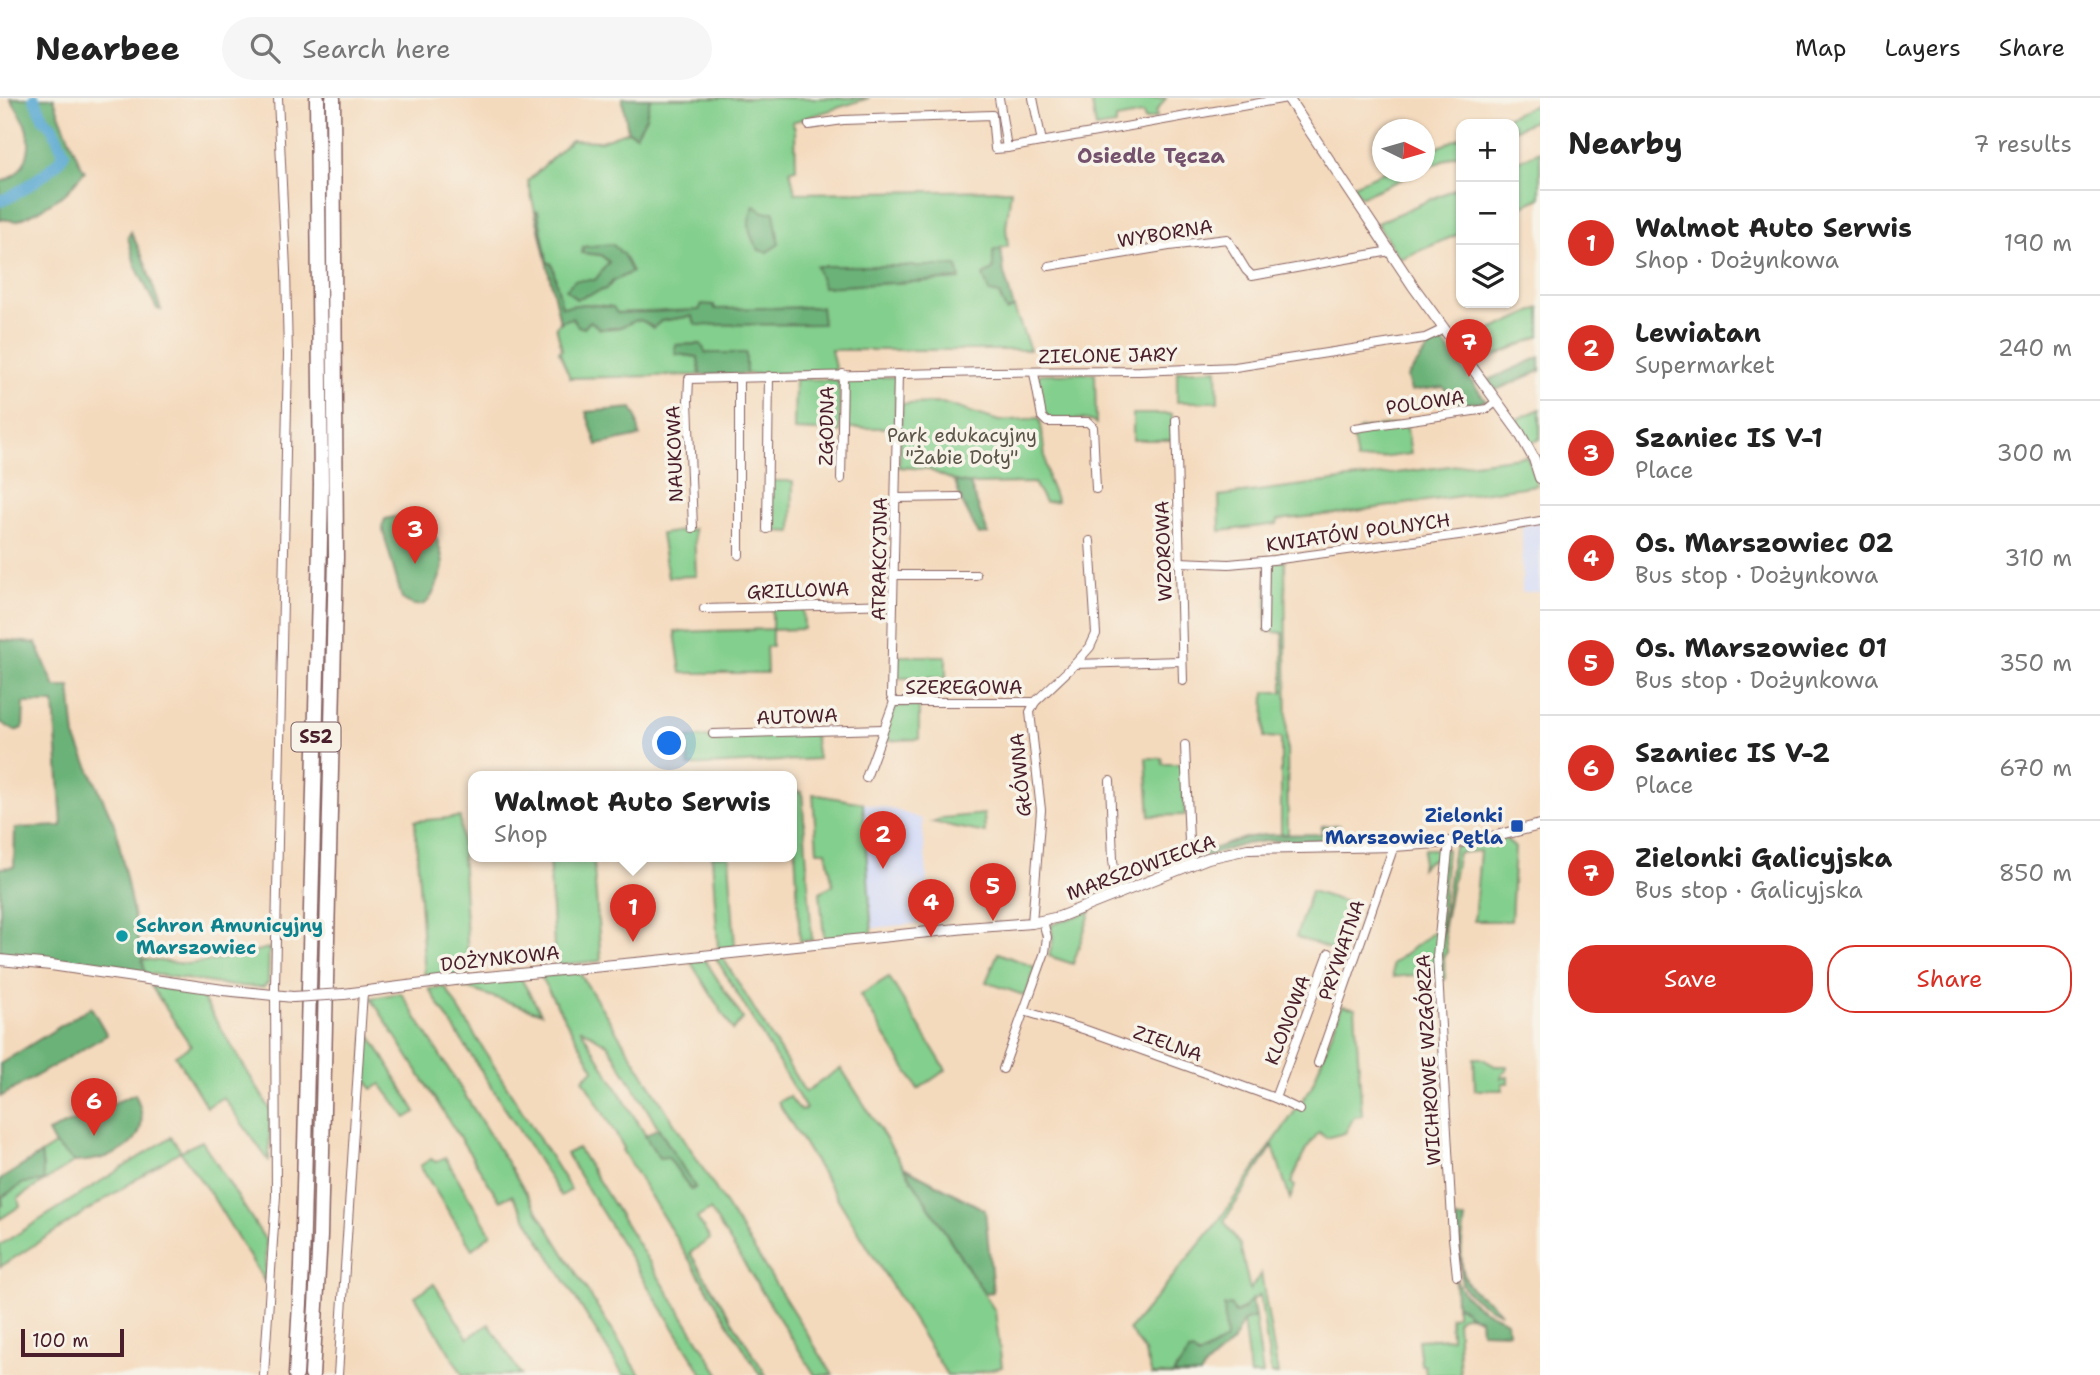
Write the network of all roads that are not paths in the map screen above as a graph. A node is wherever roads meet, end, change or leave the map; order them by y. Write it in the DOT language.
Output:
graph roads {
  1 [pos="278,98"];
  2 [pos="317,98"];
  3 [pos="333,98"];
  4 [pos="999,98"];
  5 [pos="1033,98"];
  6 [pos="1288,98"];
  7 [pos="809,125"];
  8 [pos="1042,142"];
  9 [pos="1007,148"];
  10 [pos="1390,251"];
  11 [pos="1049,266"];
  12 [pos="1444,329"];
  13 [pos="1034,373"];
  14 [pos="843,374"];
  15 [pos="898,374"];
  16 [pos="769,376"];
  17 [pos="739,378"];
  18 [pos="689,379"];
  19 [pos="1497,401"];
  20 [pos="1176,420"];
  21 [pos="1355,428"];
  22 [pos="1540,478"];
  23 [pos="841,479"];
  24 [pos="1096,489"];
  25 [pos="959,497"];
  26 [pos="896,498"];
  27 [pos="1540,521"];
  28 [pos="693,528"];
  29 [pos="767,529"];
  30 [pos="1090,541"];
  31 [pos="740,555"];
  32 [pos="1265,561"];
  33 [pos="1179,562"];
  34 [pos="894,575"];
  35 [pos="976,575"];
  36 [pos="893,604"];
  37 [pos="704,609"];
  38 [pos="1264,631"];
  39 [pos="1181,661"];
  40 [pos="1075,664"];
  41 [pos="1183,681"];
  42 [pos="894,702"];
  43 [pos="1035,702"];
  44 [pos="883,729"];
  45 [pos="713,734"];
  46 [pos="1185,745"];
  47 [pos="866,778"];
  48 [pos="1111,781"];
  49 [pos="1540,825"];
  50 [pos="1449,842"];
  51 [pos="1394,846"];
  52 [pos="1190,866"];
  53 [pos="1117,893"];
  54 [pos="1038,922"];
  55 [pos="1005,925"];
  56 [pos="1329,953"];
  57 [pos="0,960"];
  58 [pos="363,992"];
  59 [pos="275,996"];
  60 [pos="1024,1011"];
  61 [pos="1318,1063"];
  62 [pos="1003,1069"];
  63 [pos="1275,1098"];
  64 [pos="1300,1110"];
  65 [pos="1457,1276"];
  66 [pos="264,1375"];
  67 [pos="296,1375"];
  68 [pos="312,1375"];
  69 [pos="338,1375"];
  1 -- 59 [label="street"];
  2 -- 67 [label="highway, S52"];
  3 -- 68 [label="highway, S52"];
  4 -- 9 [label="street"];
  5 -- 8 [label="street"];
  6 -- 8 [label="street"];
  6 -- 10 [label="street"];
  7 -- 9 [label="street"];
  8 -- 9 [label="street"];
  10 -- 11 [label="street, WYBORNA"];
  10 -- 12 [label="street"];
  12 -- 13 [label="street, ZIELONE JARY"];
  12 -- 19 [label="street"];
  13 -- 15 [label="street, ZIELONE JARY"];
  13 -- 24 [label="street"];
  14 -- 15 [label="street, ZIELONE JARY"];
  14 -- 16 [label="street, ZIELONE JARY"];
  14 -- 23 [label="street, ZGODNA"];
  15 -- 26 [label="street, ATRAKCYJNA"];
  16 -- 17 [label="street, ZIELONE JARY"];
  16 -- 29 [label="street"];
  17 -- 18 [label="street, ZIELONE JARY"];
  17 -- 31 [label="street"];
  18 -- 28 [label="street, NAUKOWA"];
  19 -- 21 [label="street, POLOWA"];
  19 -- 22 [label="street"];
  20 -- 33 [label="street, WZOROWA"];
  25 -- 26 [label="street"];
  26 -- 34 [label="street, ATRAKCYJNA"];
  27 -- 32 [label="street, KWIATÓW POLNYCH"];
  30 -- 40 [label="street"];
  32 -- 33 [label="street, KWIATÓW POLNYCH"];
  32 -- 38 [label="street"];
  33 -- 39 [label="street, WZOROWA"];
  34 -- 35 [label="street"];
  34 -- 36 [label="street, ATRAKCYJNA"];
  36 -- 37 [label="street, GRILLOWA"];
  36 -- 42 [label="street, ATRAKCYJNA"];
  39 -- 40 [label="street"];
  39 -- 41 [label="street, WZOROWA"];
  40 -- 43 [label="street"];
  42 -- 43 [label="street, SZEREGOWA"];
  42 -- 44 [label="street"];
  43 -- 54 [label="street, GŁÓWNA"];
  44 -- 45 [label="street, AUTOWA"];
  44 -- 47 [label="street"];
  46 -- 52 [label="street"];
  48 -- 53 [label="street"];
  49 -- 50 [label="street, MARSZOWIECKA"];
  50 -- 51 [label="street, MARSZOWIECKA"];
  50 -- 65 [label="street, WICHROWE WZGÓRZA"];
  51 -- 52 [label="street, MARSZOWIECKA"];
  51 -- 61 [label="street, PRYWATNA"];
  52 -- 53 [label="street, MARSZOWIECKA"];
  53 -- 54 [label="street, MARSZOWIECKA"];
  54 -- 55 [label="street, MARSZOWIECKA"];
  54 -- 60 [label="street, GŁÓWNA"];
  55 -- 58 [label="street, DOŻYNKOWA"];
  56 -- 63 [label="street, KLONOWA"];
  57 -- 59 [label="street, DOŻYNKOWA"];
  58 -- 59 [label="street, DOŻYNKOWA, bridge"];
  58 -- 69 [label="street"];
  59 -- 66 [label="street"];
  60 -- 62 [label="street, GŁÓWNA"];
  60 -- 63 [label="street, ZIELNA"];
  63 -- 64 [label="street, ZIELNA"];
}
